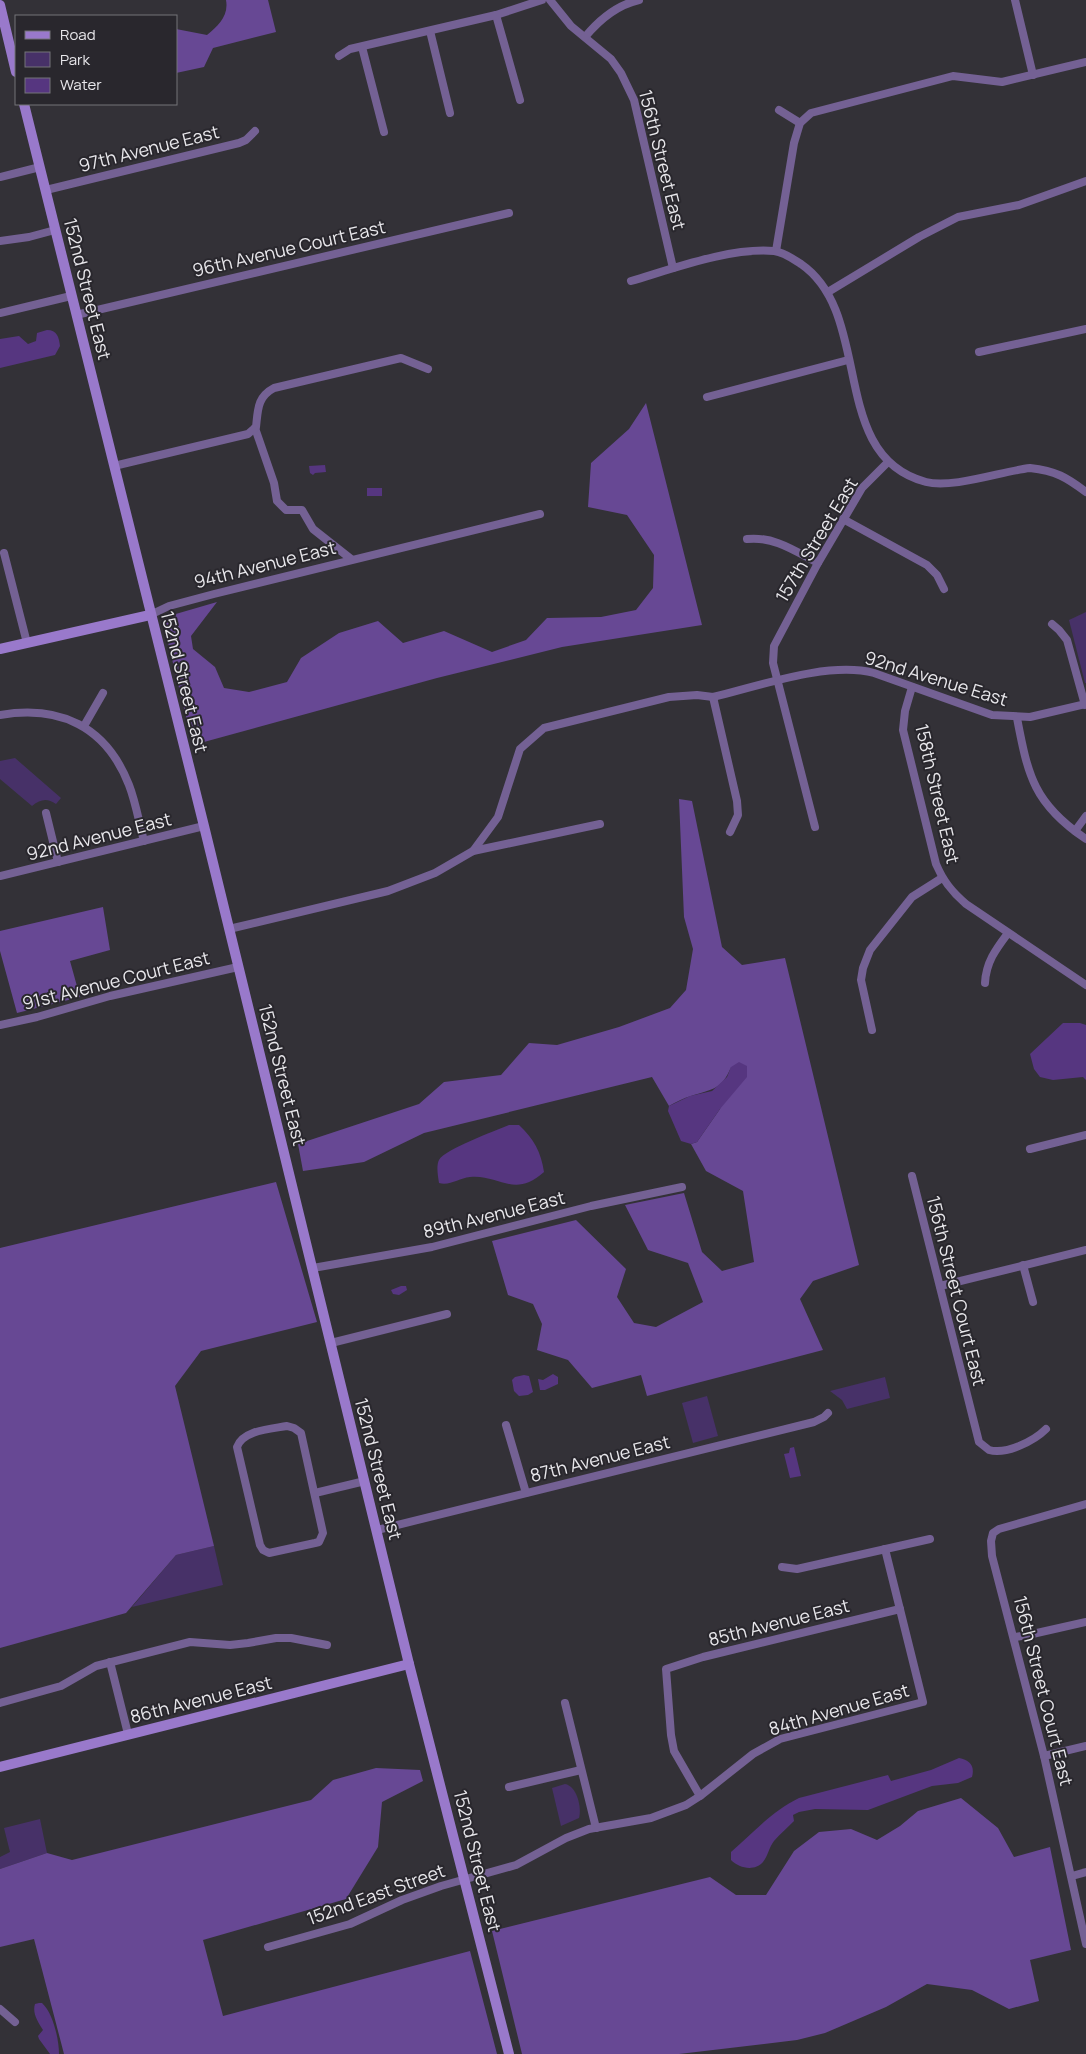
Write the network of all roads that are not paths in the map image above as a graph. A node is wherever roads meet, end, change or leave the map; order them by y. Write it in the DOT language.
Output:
graph roads {
  1 [pos="542,0"];
  2 [pos="550,0"];
  3 [pos="640,0"];
  4 [pos="1015,0"];
  5 [pos="0,5"];
  6 [pos="496,15"];
  7 [pos="3,28"];
  8 [pos="430,31"];
  9 [pos="585,37"];
  10 [pos="362,47"];
  11 [pos="339,56"];
  12 [pos="1086,62"];
  13 [pos="15,69"];
  14 [pos="1033,75"];
  15 [pos="520,100"];
  16 [pos="24,105"];
  17 [pos="779,110"];
  18 [pos="450,113"];
  19 [pos="800,123"];
  20 [pos="255,131"];
  21 [pos="384,132"];
  22 [pos="40,167"];
  23 [pos="0,178"];
  24 [pos="1086,181"];
  25 [pos="46,190"];
  26 [pos="509,213"];
  27 [pos="55,230"];
  28 [pos="0,240"];
  29 [pos="776,251"];
  30 [pos="673,268"];
  31 [pos="630,281"];
  32 [pos="828,292"];
  33 [pos="72,296"];
  34 [pos="0,313"];
  35 [pos="76,315"];
  36 [pos="1086,329"];
  37 [pos="979,352"];
  38 [pos="848,360"];
  39 [pos="428,369"];
  40 [pos="707,397"];
  41 [pos="255,428"];
  42 [pos="888,462"];
  43 [pos="114,466"];
  44 [pos="1086,492"];
  45 [pos="540,514"];
  46 [pos="843,519"];
  47 [pos="747,539"];
  48 [pos="4,553"];
  49 [pos="351,559"];
  50 [pos="818,564"];
  51 [pos="944,589"];
  52 [pos="150,615"];
  53 [pos="1052,624"];
  54 [pos="27,643"];
  55 [pos="0,649"];
  56 [pos="778,681"];
  57 [pos="912,687"];
  58 [pos="104,692"];
  59 [pos="713,697"];
  60 [pos="1085,704"];
  61 [pos="0,715"];
  62 [pos="1017,718"];
  63 [pos="84,726"];
  64 [pos="46,813"];
  65 [pos="1086,816"];
  66 [pos="600,824"];
  67 [pos="204,826"];
  68 [pos="815,826"];
  69 [pos="730,832"];
  70 [pos="1075,832"];
  71 [pos="1086,839"];
  72 [pos="144,841"];
  73 [pos="473,852"];
  74 [pos="58,862"];
  75 [pos="0,876"];
  76 [pos="942,878"];
  77 [pos="228,929"];
  78 [pos="1008,932"];
  79 [pos="238,967"];
  80 [pos="985,983"];
  81 [pos="1086,985"];
  82 [pos="0,1025"];
  83 [pos="872,1030"];
  84 [pos="1086,1135"];
  85 [pos="1030,1148"];
  86 [pos="912,1176"];
  87 [pos="682,1187"];
  88 [pos="1086,1250"];
  89 [pos="1024,1265"];
  90 [pos="313,1268"];
  91 [pos="940,1286"];
  92 [pos="1033,1302"];
  93 [pos="447,1314"];
  94 [pos="331,1343"];
  95 [pos="828,1413"];
  96 [pos="506,1425"];
  97 [pos="1046,1429"];
  98 [pos="364,1481"];
  99 [pos="316,1493"];
  100 [pos="526,1493"];
  101 [pos="1086,1504"];
  102 [pos="376,1530"];
  103 [pos="930,1539"];
  104 [pos="885,1549"];
  105 [pos="782,1567"];
  106 [pos="900,1609"];
  107 [pos="1086,1622"];
  108 [pos="1014,1636"];
  109 [pos="327,1645"];
  110 [pos="110,1662"];
  111 [pos="409,1664"];
  112 [pos="0,1703"];
  113 [pos="565,1703"];
  114 [pos="128,1734"];
  115 [pos="1086,1746"];
  116 [pos="1044,1756"];
  117 [pos="0,1767"];
  118 [pos="581,1770"];
  119 [pos="509,1787"];
  120 [pos="700,1796"];
  121 [pos="596,1828"];
  122 [pos="1086,1872"];
  123 [pos="1072,1876"];
  124 [pos="465,1878"];
  125 [pos="1086,1944"];
  126 [pos="268,1947"];
  127 [pos="0,2010"];
  128 [pos="15,2022"];
  129 [pos="509,2054"];
  1 -- 6 [label="street"];
  2 -- 9 [label="street, 156th Street East"];
  3 -- 9 [label="street"];
  4 -- 14 [label="street"];
  5 -- 7 [label="street"];
  6 -- 8 [label="street"];
  6 -- 15 [label="street"];
  7 -- 13 [label="street"];
  8 -- 10 [label="street"];
  8 -- 18 [label="street"];
  9 -- 30 [label="street, 156th Street East"];
  10 -- 11 [label="street"];
  10 -- 21 [label="street"];
  12 -- 14 [label="street"];
  14 -- 19 [label="street"];
  16 -- 22 [label="street, 152nd Street East"];
  17 -- 19 [label="street"];
  19 -- 29 [label="street"];
  20 -- 25 [label="street, 97th Avenue East"];
  22 -- 23 [label="street"];
  22 -- 25 [label="street, 152nd Street East"];
  24 -- 32 [label="street"];
  25 -- 27 [label="street, 152nd Street East"];
  26 -- 35 [label="street, 96th Avenue Court East"];
  27 -- 28 [label="street"];
  27 -- 33 [label="street, 152nd Street East"];
  29 -- 30 [label="street"];
  29 -- 32 [label="street"];
  30 -- 31 [label="street"];
  32 -- 38 [label="street"];
  33 -- 34 [label="street"];
  33 -- 35 [label="street, 152nd Street East"];
  35 -- 43 [label="street, 152nd Street East"];
  36 -- 37 [label="street"];
  38 -- 40 [label="street"];
  38 -- 42 [label="street"];
  39 -- 41 [label="street"];
  41 -- 43 [label="street"];
  41 -- 49 [label="street"];
  42 -- 44 [label="street"];
  42 -- 46 [label="street, 157th Street East"];
  43 -- 52 [label="street, 152nd Street East"];
  45 -- 49 [label="street, 94th Avenue East"];
  46 -- 50 [label="street, 157th Street East"];
  46 -- 51 [label="street"];
  47 -- 50 [label="street"];
  48 -- 54 [label="street"];
  49 -- 52 [label="street, 94th Avenue East"];
  50 -- 56 [label="street, 157th Street East"];
  52 -- 54 [label="street, 94th Avenue East"];
  52 -- 67 [label="street, 152nd Street East"];
  53 -- 60 [label="street"];
  54 -- 55 [label="street, 94th Avenue East"];
  56 -- 57 [label="street, 92nd Avenue East"];
  56 -- 59 [label="street, 92nd Avenue East"];
  56 -- 68 [label="street, 157th Street East"];
  57 -- 62 [label="street, 92nd Avenue East"];
  57 -- 76 [label="street, 158th Street East"];
  58 -- 63 [label="street"];
  59 -- 69 [label="street"];
  59 -- 73 [label="street, 92nd Avenue East"];
  60 -- 62 [label="street, 92nd Avenue East"];
  61 -- 63 [label="street"];
  62 -- 70 [label="street"];
  63 -- 72 [label="street"];
  64 -- 74 [label="street"];
  65 -- 70 [label="street"];
  66 -- 73 [label="street"];
  67 -- 72 [label="street, 92nd Avenue East"];
  67 -- 77 [label="street, 152nd Street East"];
  70 -- 71 [label="street"];
  72 -- 74 [label="street, 92nd Avenue East"];
  73 -- 77 [label="street"];
  74 -- 75 [label="street, 92nd Avenue East"];
  76 -- 78 [label="street, 158th Street East"];
  76 -- 83 [label="street"];
  77 -- 79 [label="street, 152nd Street East"];
  78 -- 80 [label="street"];
  78 -- 81 [label="street, 158th Street East"];
  79 -- 82 [label="street, 91st Avenue Court East"];
  79 -- 90 [label="street, 152nd Street East"];
  84 -- 85 [label="street"];
  86 -- 91 [label="street, 156th Street Court East"];
  87 -- 90 [label="street, 89th Avenue East"];
  88 -- 89 [label="street"];
  89 -- 91 [label="street"];
  89 -- 92 [label="street"];
  90 -- 94 [label="street, 152nd Street East"];
  91 -- 97 [label="street, 156th Street Court East"];
  93 -- 94 [label="street"];
  94 -- 98 [label="street, 152nd Street East"];
  95 -- 100 [label="street, 87th Avenue East"];
  96 -- 100 [label="street"];
  98 -- 99 [label="street"];
  98 -- 102 [label="street, 152nd Street East"];
  99 -- 99 [label="street"];
  100 -- 102 [label="street, 87th Avenue East"];
  101 -- 108 [label="street, 156th Street Court East"];
  102 -- 111 [label="street, 152nd Street East"];
  103 -- 104 [label="street"];
  104 -- 105 [label="street"];
  104 -- 106 [label="street"];
  106 -- 120 [label="street, 84th Avenue East"];
  106 -- 120 [label="street, 85th Avenue East"];
  107 -- 108 [label="street"];
  108 -- 116 [label="street, 156th Street Court East"];
  109 -- 110 [label="street"];
  110 -- 112 [label="street"];
  110 -- 114 [label="street"];
  111 -- 114 [label="street, 86th Avenue East"];
  111 -- 124 [label="street, 152nd Street East"];
  113 -- 118 [label="street"];
  114 -- 117 [label="street, 86th Avenue East"];
  115 -- 116 [label="street"];
  116 -- 123 [label="street, 156th Street Court East"];
  118 -- 119 [label="street"];
  118 -- 121 [label="street"];
  120 -- 121 [label="street, 84th Avenue East"];
  121 -- 124 [label="street, 84th Avenue East"];
  122 -- 123 [label="street"];
  123 -- 125 [label="street, 156th Street Court East"];
  124 -- 126 [label="street, 152nd East Street"];
  124 -- 129 [label="street, 152nd Street East"];
  127 -- 128 [label="street"];
}
